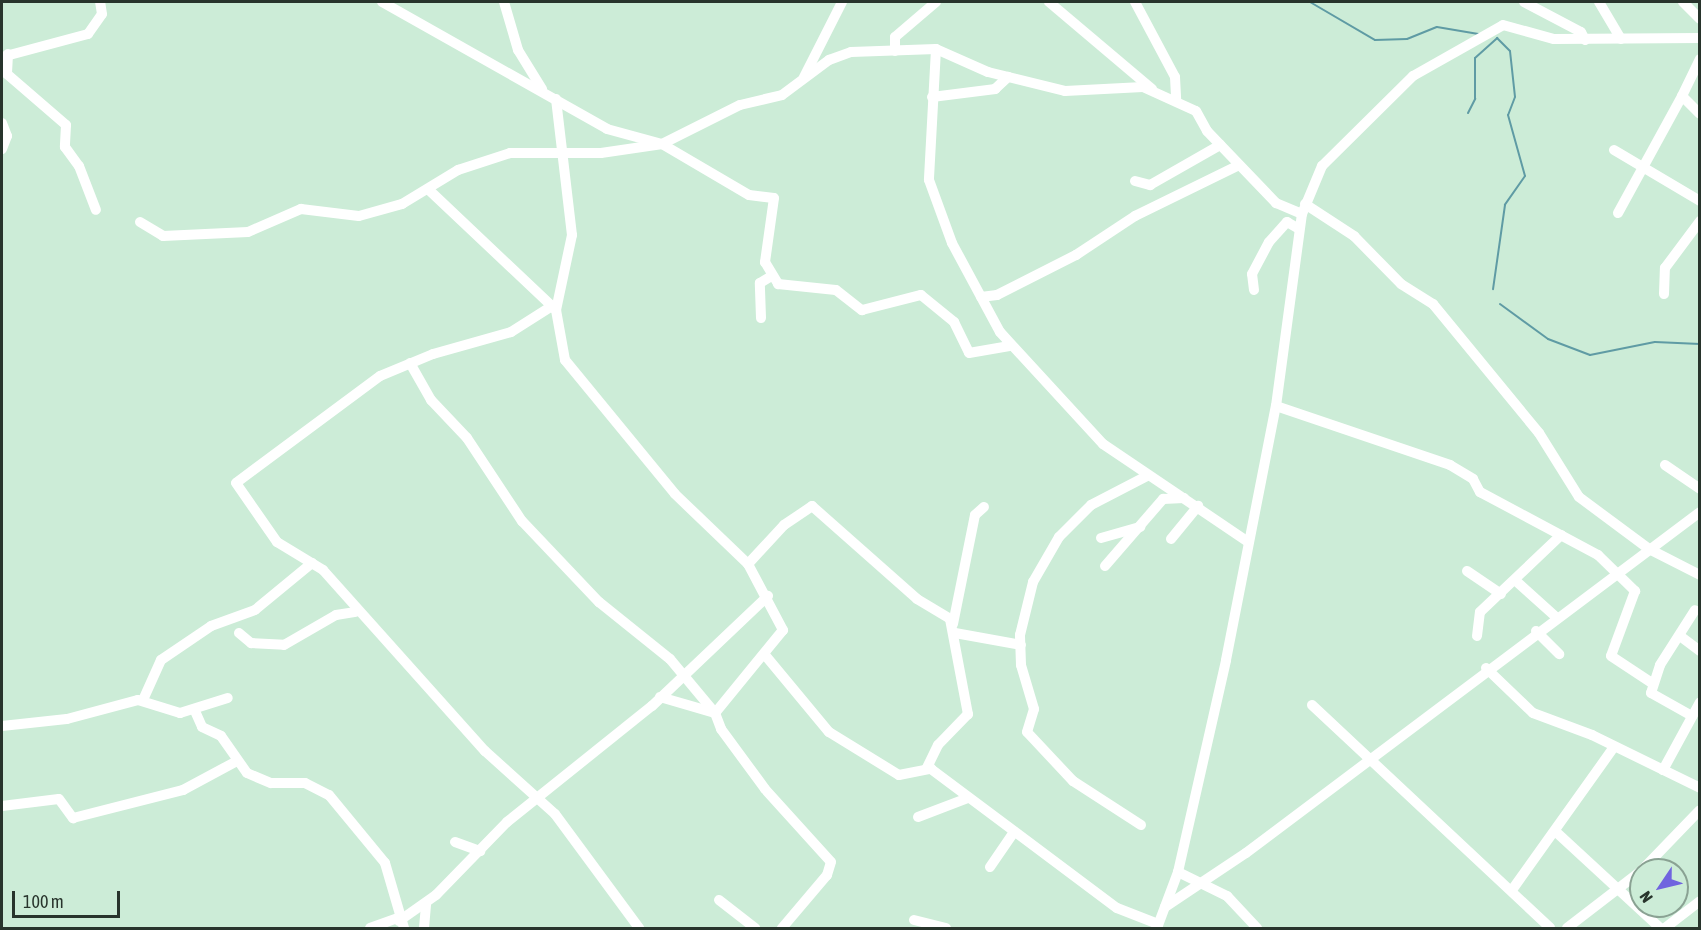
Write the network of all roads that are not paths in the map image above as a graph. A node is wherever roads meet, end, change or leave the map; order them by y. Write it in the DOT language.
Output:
graph roads {
  1 [pos="100,2"];
  2 [pos="382,2"];
  3 [pos="504,2"];
  4 [pos="842,2"];
  5 [pos="936,2"];
  6 [pos="1049,2"];
  7 [pos="1136,2"];
  8 [pos="1524,2"];
  9 [pos="1599,2"];
  10 [pos="1683,2"];
  11 [pos="1700,19"];
  12 [pos="1700,38"];
  13 [pos="1621,39"];
  14 [pos="1585,40"];
  15 [pos="936,50"];
  16 [pos="895,51"];
  17 [pos="5,56"];
  18 [pos="1700,59"];
  19 [pos="1008,77"];
  20 [pos="802,80"];
  21 [pos="1154,90"];
  22 [pos="544,92"];
  23 [pos="1682,96"];
  24 [pos="932,97"];
  25 [pos="556,99"];
  26 [pos="1176,99"];
  27 [pos="1700,114"];
  28 [pos="2,123"];
  29 [pos="662,144"];
  30 [pos="1220,145"];
  31 [pos="2,148"];
  32 [pos="1614,150"];
  33 [pos="562,153"];
  34 [pos="1239,165"];
  35 [pos="1641,169"];
  36 [pos="1135,181"];
  37 [pos="429,190"];
  38 [pos="1700,201"];
  39 [pos="1275,203"];
  40 [pos="1304,209"];
  41 [pos="96,210"];
  42 [pos="1618,213"];
  43 [pos="1700,220"];
  44 [pos="140,222"];
  45 [pos="1287,222"];
  46 [pos="1299,230"];
  47 [pos="770,277"];
  48 [pos="1254,290"];
  49 [pos="1664,294"];
  50 [pos="981,297"];
  51 [pos="554,308"];
  52 [pos="761,318"];
  53 [pos="1009,346"];
  54 [pos="410,363"];
  55 [pos="1276,406"];
  56 [pos="1665,465"];
  57 [pos="1147,476"];
  58 [pos="1700,489"];
  59 [pos="1186,498"];
  60 [pos="1198,506"];
  61 [pos="984,507"];
  62 [pos="1700,512"];
  63 [pos="1140,526"];
  64 [pos="1561,535"];
  65 [pos="1101,538"];
  66 [pos="1171,539"];
  67 [pos="1247,541"];
  68 [pos="1649,549"];
  69 [pos="312,563"];
  70 [pos="748,564"];
  71 [pos="1105,566"];
  72 [pos="1467,571"];
  73 [pos="1617,574"];
  74 [pos="1700,575"];
  75 [pos="1516,581"];
  76 [pos="1500,594"];
  77 [pos="768,596"];
  78 [pos="1695,610"];
  79 [pos="356,612"];
  80 [pos="1557,617"];
  81 [pos="954,628"];
  82 [pos="1536,631"];
  83 [pos="239,633"];
  84 [pos="1477,636"];
  85 [pos="1680,636"];
  86 [pos="1021,645"];
  87 [pos="1700,651"];
  88 [pos="1559,654"];
  89 [pos="765,655"];
  90 [pos="1486,668"];
  91 [pos="683,678"];
  92 [pos="1652,682"];
  93 [pos="660,697"];
  94 [pos="228,698"];
  95 [pos="143,700"];
  96 [pos="1312,705"];
  97 [pos="1697,709"];
  98 [pos="195,711"];
  99 [pos="715,713"];
  100 [pos="2,726"];
  101 [pos="1614,747"];
  102 [pos="1367,759"];
  103 [pos="236,762"];
  104 [pos="927,768"];
  105 [pos="1663,770"];
  106 [pos="1700,788"];
  107 [pos="539,798"];
  108 [pos="968,798"];
  109 [pos="2,806"];
  110 [pos="1700,810"];
  111 [pos="918,817"];
  112 [pos="1141,825"];
  113 [pos="1555,831"];
  114 [pos="1014,832"];
  115 [pos="455,842"];
  116 [pos="480,851"];
  117 [pos="1654,858"];
  118 [pos="990,867"];
  119 [pos="1178,872"];
  120 [pos="1629,882"];
  121 [pos="1200,883"];
  122 [pos="1512,890"];
  123 [pos="1619,890"];
  124 [pos="719,900"];
  125 [pos="1700,901"];
  126 [pos="426,903"];
  127 [pos="1164,908"];
  128 [pos="914,920"];
  129 [pos="400,924"];
  130 [pos="1157,926"];
  131 [pos="370,928"];
  132 [pos="424,928"];
  133 [pos="639,928"];
  134 [pos="755,928"];
  135 [pos="782,928"];
  136 [pos="945,928"];
  137 [pos="1257,928"];
  138 [pos="1550,928"];
  139 [pos="1567,928"];
  140 [pos="1660,928"];
  141 [pos="1665,928"];
  1 -- 17 [label="street"];
  2 -- 22 [label="street"];
  3 -- 22 [label="street"];
  4 -- 20 [label="street"];
  5 -- 16 [label="street"];
  6 -- 21 [label="street"];
  7 -- 26 [label="street"];
  8 -- 14 [label="street"];
  9 -- 13 [label="street"];
  10 -- 11 [label="street"];
  12 -- 13 [label="street"];
  13 -- 14 [label="street"];
  14 -- 40 [label="street"];
  15 -- 16 [label="street"];
  15 -- 19 [label="street"];
  15 -- 24 [label="street"];
  16 -- 20 [label="street"];
  17 -- 41 [label="street"];
  18 -- 23 [label="street"];
  19 -- 21 [label="street"];
  19 -- 24 [label="street"];
  20 -- 29 [label="street"];
  21 -- 26 [label="street"];
  22 -- 25 [label="street"];
  23 -- 27 [label="street"];
  23 -- 35 [label="street"];
  24 -- 50 [label="street"];
  25 -- 29 [label="street"];
  25 -- 33 [label="street"];
  26 -- 30 [label="street"];
  28 -- 31 [label="street"];
  29 -- 33 [label="street"];
  29 -- 47 [label="street"];
  30 -- 34 [label="street"];
  30 -- 36 [label="street"];
  32 -- 35 [label="street"];
  33 -- 37 [label="street"];
  33 -- 51 [label="street"];
  34 -- 39 [label="street"];
  34 -- 50 [label="street"];
  35 -- 38 [label="street"];
  35 -- 42 [label="street"];
  37 -- 44 [label="street"];
  37 -- 51 [label="street"];
  39 -- 40 [label="street"];
  39 -- 45 [label="street"];
  40 -- 46 [label="street"];
  40 -- 68 [label="street"];
  43 -- 49 [label="street"];
  45 -- 46 [label="street"];
  45 -- 48 [label="street"];
  46 -- 55 [label="street"];
  47 -- 52 [label="street"];
  47 -- 53 [label="street"];
  50 -- 53 [label="street"];
  51 -- 54 [label="street"];
  51 -- 70 [label="street"];
  53 -- 57 [label="street"];
  54 -- 69 [label="street"];
  54 -- 91 [label="street"];
  55 -- 64 [label="street"];
  55 -- 67 [label="street"];
  56 -- 58 [label="street"];
  57 -- 59 [label="street"];
  57 -- 86 [label="street"];
  59 -- 60 [label="street"];
  59 -- 63 [label="street"];
  60 -- 66 [label="street"];
  60 -- 67 [label="street"];
  61 -- 81 [label="street"];
  62 -- 68 [label="street"];
  63 -- 65 [label="street"];
  63 -- 71 [label="street"];
  64 -- 73 [label="street"];
  64 -- 75 [label="street"];
  67 -- 119 [label="street"];
  68 -- 73 [label="street"];
  68 -- 74 [label="street"];
  69 -- 79 [label="street"];
  69 -- 95 [label="street"];
  70 -- 77 [label="street"];
  70 -- 81 [label="street"];
  72 -- 76 [label="street"];
  73 -- 80 [label="street"];
  73 -- 92 [label="street"];
  75 -- 76 [label="street"];
  75 -- 80 [label="street"];
  76 -- 84 [label="street"];
  77 -- 89 [label="street"];
  77 -- 91 [label="street"];
  78 -- 85 [label="street"];
  79 -- 83 [label="street"];
  79 -- 107 [label="street"];
  80 -- 82 [label="street"];
  81 -- 86 [label="street"];
  81 -- 104 [label="street"];
  82 -- 88 [label="street"];
  82 -- 90 [label="street"];
  85 -- 87 [label="street"];
  85 -- 92 [label="street"];
  86 -- 112 [label="street"];
  89 -- 99 [label="street"];
  89 -- 104 [label="street"];
  90 -- 101 [label="street"];
  90 -- 102 [label="street"];
  91 -- 93 [label="street"];
  91 -- 99 [label="street"];
  92 -- 97 [label="street"];
  93 -- 99 [label="street"];
  93 -- 107 [label="street"];
  94 -- 98 [label="street"];
  95 -- 98 [label="street"];
  95 -- 100 [label="street"];
  96 -- 102 [label="street"];
  97 -- 105 [label="street"];
  98 -- 103 [label="street"];
  99 -- 135 [label="street"];
  101 -- 105 [label="street"];
  101 -- 113 [label="street"];
  102 -- 121 [label="street"];
  102 -- 122 [label="street"];
  103 -- 109 [label="street"];
  103 -- 129 [label="street"];
  104 -- 108 [label="street"];
  105 -- 106 [label="street"];
  107 -- 116 [label="street"];
  107 -- 133 [label="street"];
  108 -- 111 [label="street"];
  108 -- 114 [label="street"];
  110 -- 117 [label="street"];
  113 -- 122 [label="street"];
  113 -- 123 [label="street"];
  114 -- 118 [label="street"];
  114 -- 130 [label="street"];
  115 -- 116 [label="street"];
  116 -- 126 [label="street"];
  119 -- 121 [label="street"];
  119 -- 127 [label="street"];
  120 -- 123 [label="street"];
  121 -- 127 [label="street"];
  121 -- 137 [label="street"];
  122 -- 138 [label="street"];
  123 -- 139 [label="street"];
  123 -- 140 [label="street"];
  124 -- 134 [label="street"];
  125 -- 141 [label="street"];
  126 -- 129 [label="street"];
  126 -- 132 [label="street"];
  127 -- 130 [label="street"];
  128 -- 136 [label="street"];
  129 -- 131 [label="street"];
}
